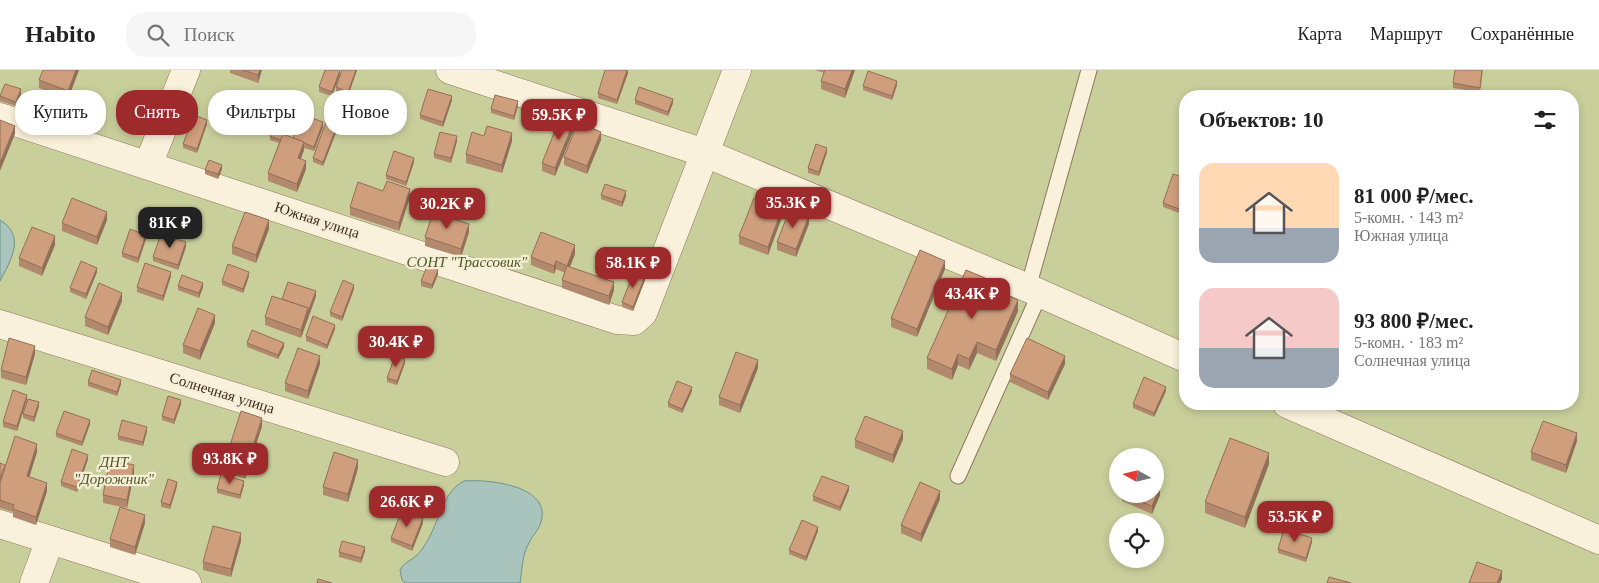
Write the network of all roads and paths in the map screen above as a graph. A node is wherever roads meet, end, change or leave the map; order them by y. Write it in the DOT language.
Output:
graph roads {
  1 [pos="186,70"];
  2 [pos="450,70"];
  3 [pos="736,70"];
  4 [pos="1089,70"];
  5 [pos="0,117"];
  6 [pos="705,153"];
  7 [pos="148,165"];
  8 [pos="1034,291"];
  9 [pos="0,324"];
  10 [pos="1179,355"];
  11 [pos="1302,410"];
  12 [pos="445,462"];
  13 [pos="958,476"];
  14 [pos="0,524"];
  15 [pos="50,540"];
  16 [pos="1599,540"];
  17 [pos="34,583"];
  18 [pos="187,583"];
  1 -- 7 [label="street"];
  2 -- 6 [label="street"];
  3 -- 6 [label="street"];
  4 -- 8 [label="lane"];
  5 -- 7 [label="street, Южная улица"];
  6 -- 7 [label="street, Южная улица"];
  6 -- 8 [label="street"];
  8 -- 10 [label="street"];
  8 -- 13 [label="lane"];
  9 -- 12 [label="street, Солнечная улица"];
  11 -- 16 [label="street"];
  14 -- 15 [label="street"];
  15 -- 17 [label="street"];
  15 -- 18 [label="street"];
}
